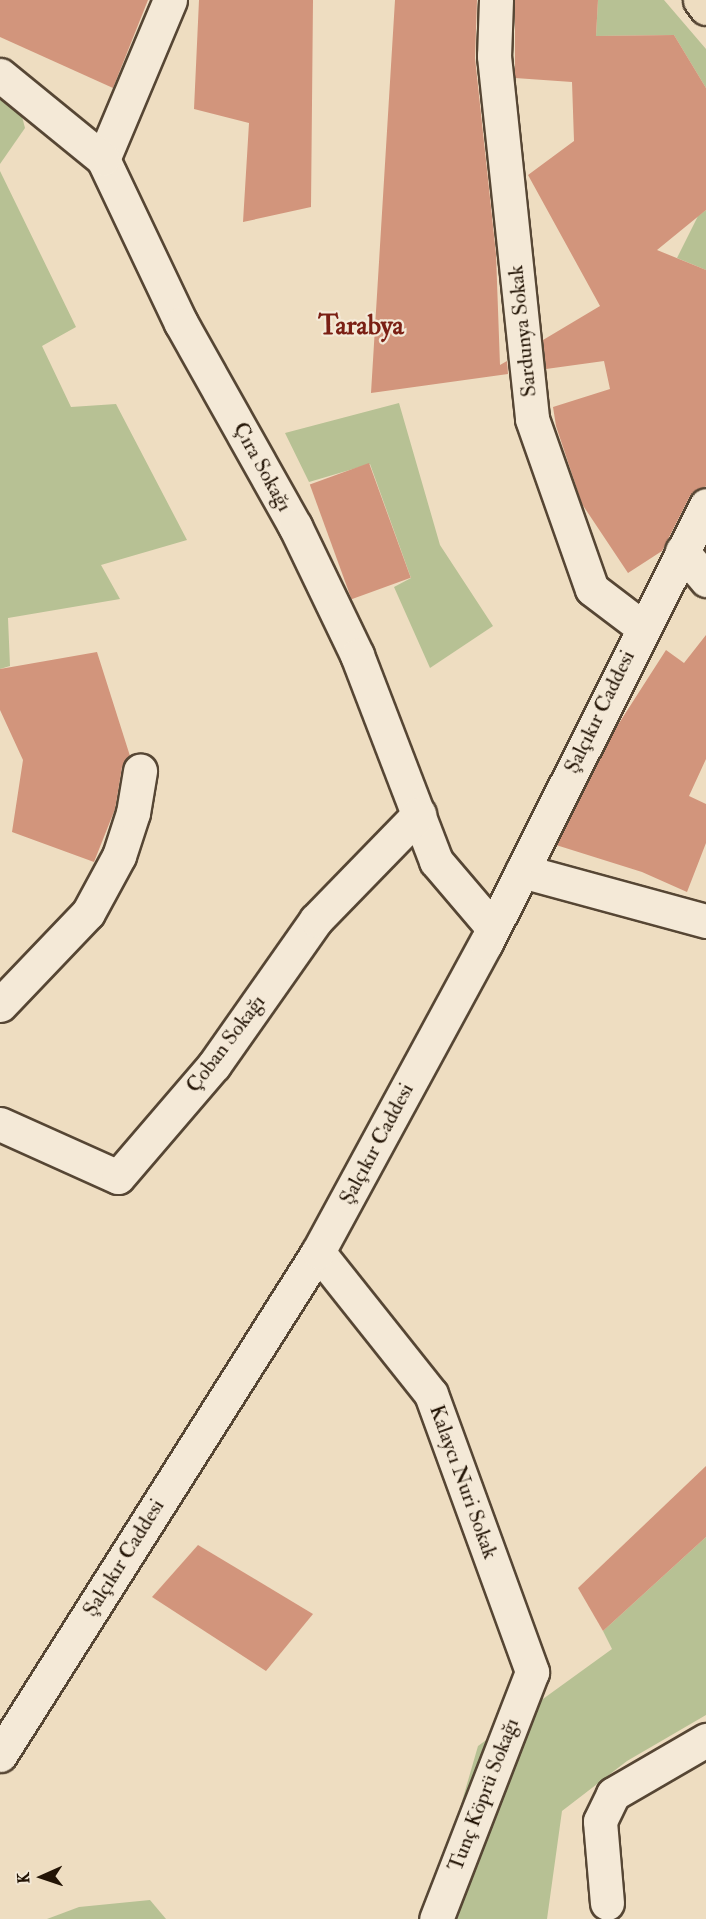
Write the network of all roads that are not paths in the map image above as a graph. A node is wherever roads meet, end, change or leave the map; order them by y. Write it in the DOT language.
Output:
graph roads {
  1 [pos="170,0"];
  2 [pos="496,0"];
  3 [pos="700,0"];
  4 [pos="706,8"];
  5 [pos="0,75"];
  6 [pos="103,159"];
  7 [pos="706,505"];
  8 [pos="682,551"];
  9 [pos="706,580"];
  10 [pos="642,627"];
  11 [pos="140,771"];
  12 [pos="419,814"];
  13 [pos="522,871"];
  14 [pos="706,921"];
  15 [pos="493,928"];
  16 [pos="0,1005"];
  17 [pos="0,1124"];
  18 [pos="318,1252"];
  19 [pos="532,1672"];
  20 [pos="706,1740"];
  21 [pos="0,1755"];
  22 [pos="607,1903"];
  23 [pos="436,1919"];
  1 -- 6 [label="street"];
  2 -- 10 [label="street, Sardunya Sokak"];
  3 -- 4 [label="main road"];
  5 -- 6 [label="street"];
  6 -- 12 [label="street, Çıra Sokağı"];
  7 -- 8 [label="street, Şalçıkır Caddesi"];
  8 -- 9 [label="street"];
  8 -- 10 [label="street, Şalçıkır Caddesi"];
  10 -- 13 [label="street, Şalçıkır Caddesi"];
  11 -- 16 [label="street"];
  12 -- 15 [label="street, Çıra Sokağı"];
  12 -- 17 [label="street, Çoban Sokağı"];
  13 -- 14 [label="street"];
  13 -- 15 [label="street, Şalçıkır Caddesi"];
  15 -- 18 [label="street, Şalçıkır Caddesi"];
  18 -- 19 [label="street, Kalaycı Nuri Sokak"];
  18 -- 21 [label="street, Şalçıkır Caddesi"];
  19 -- 23 [label="street, Tunç Köprü Sokağı"];
  20 -- 22 [label="street"];
}
